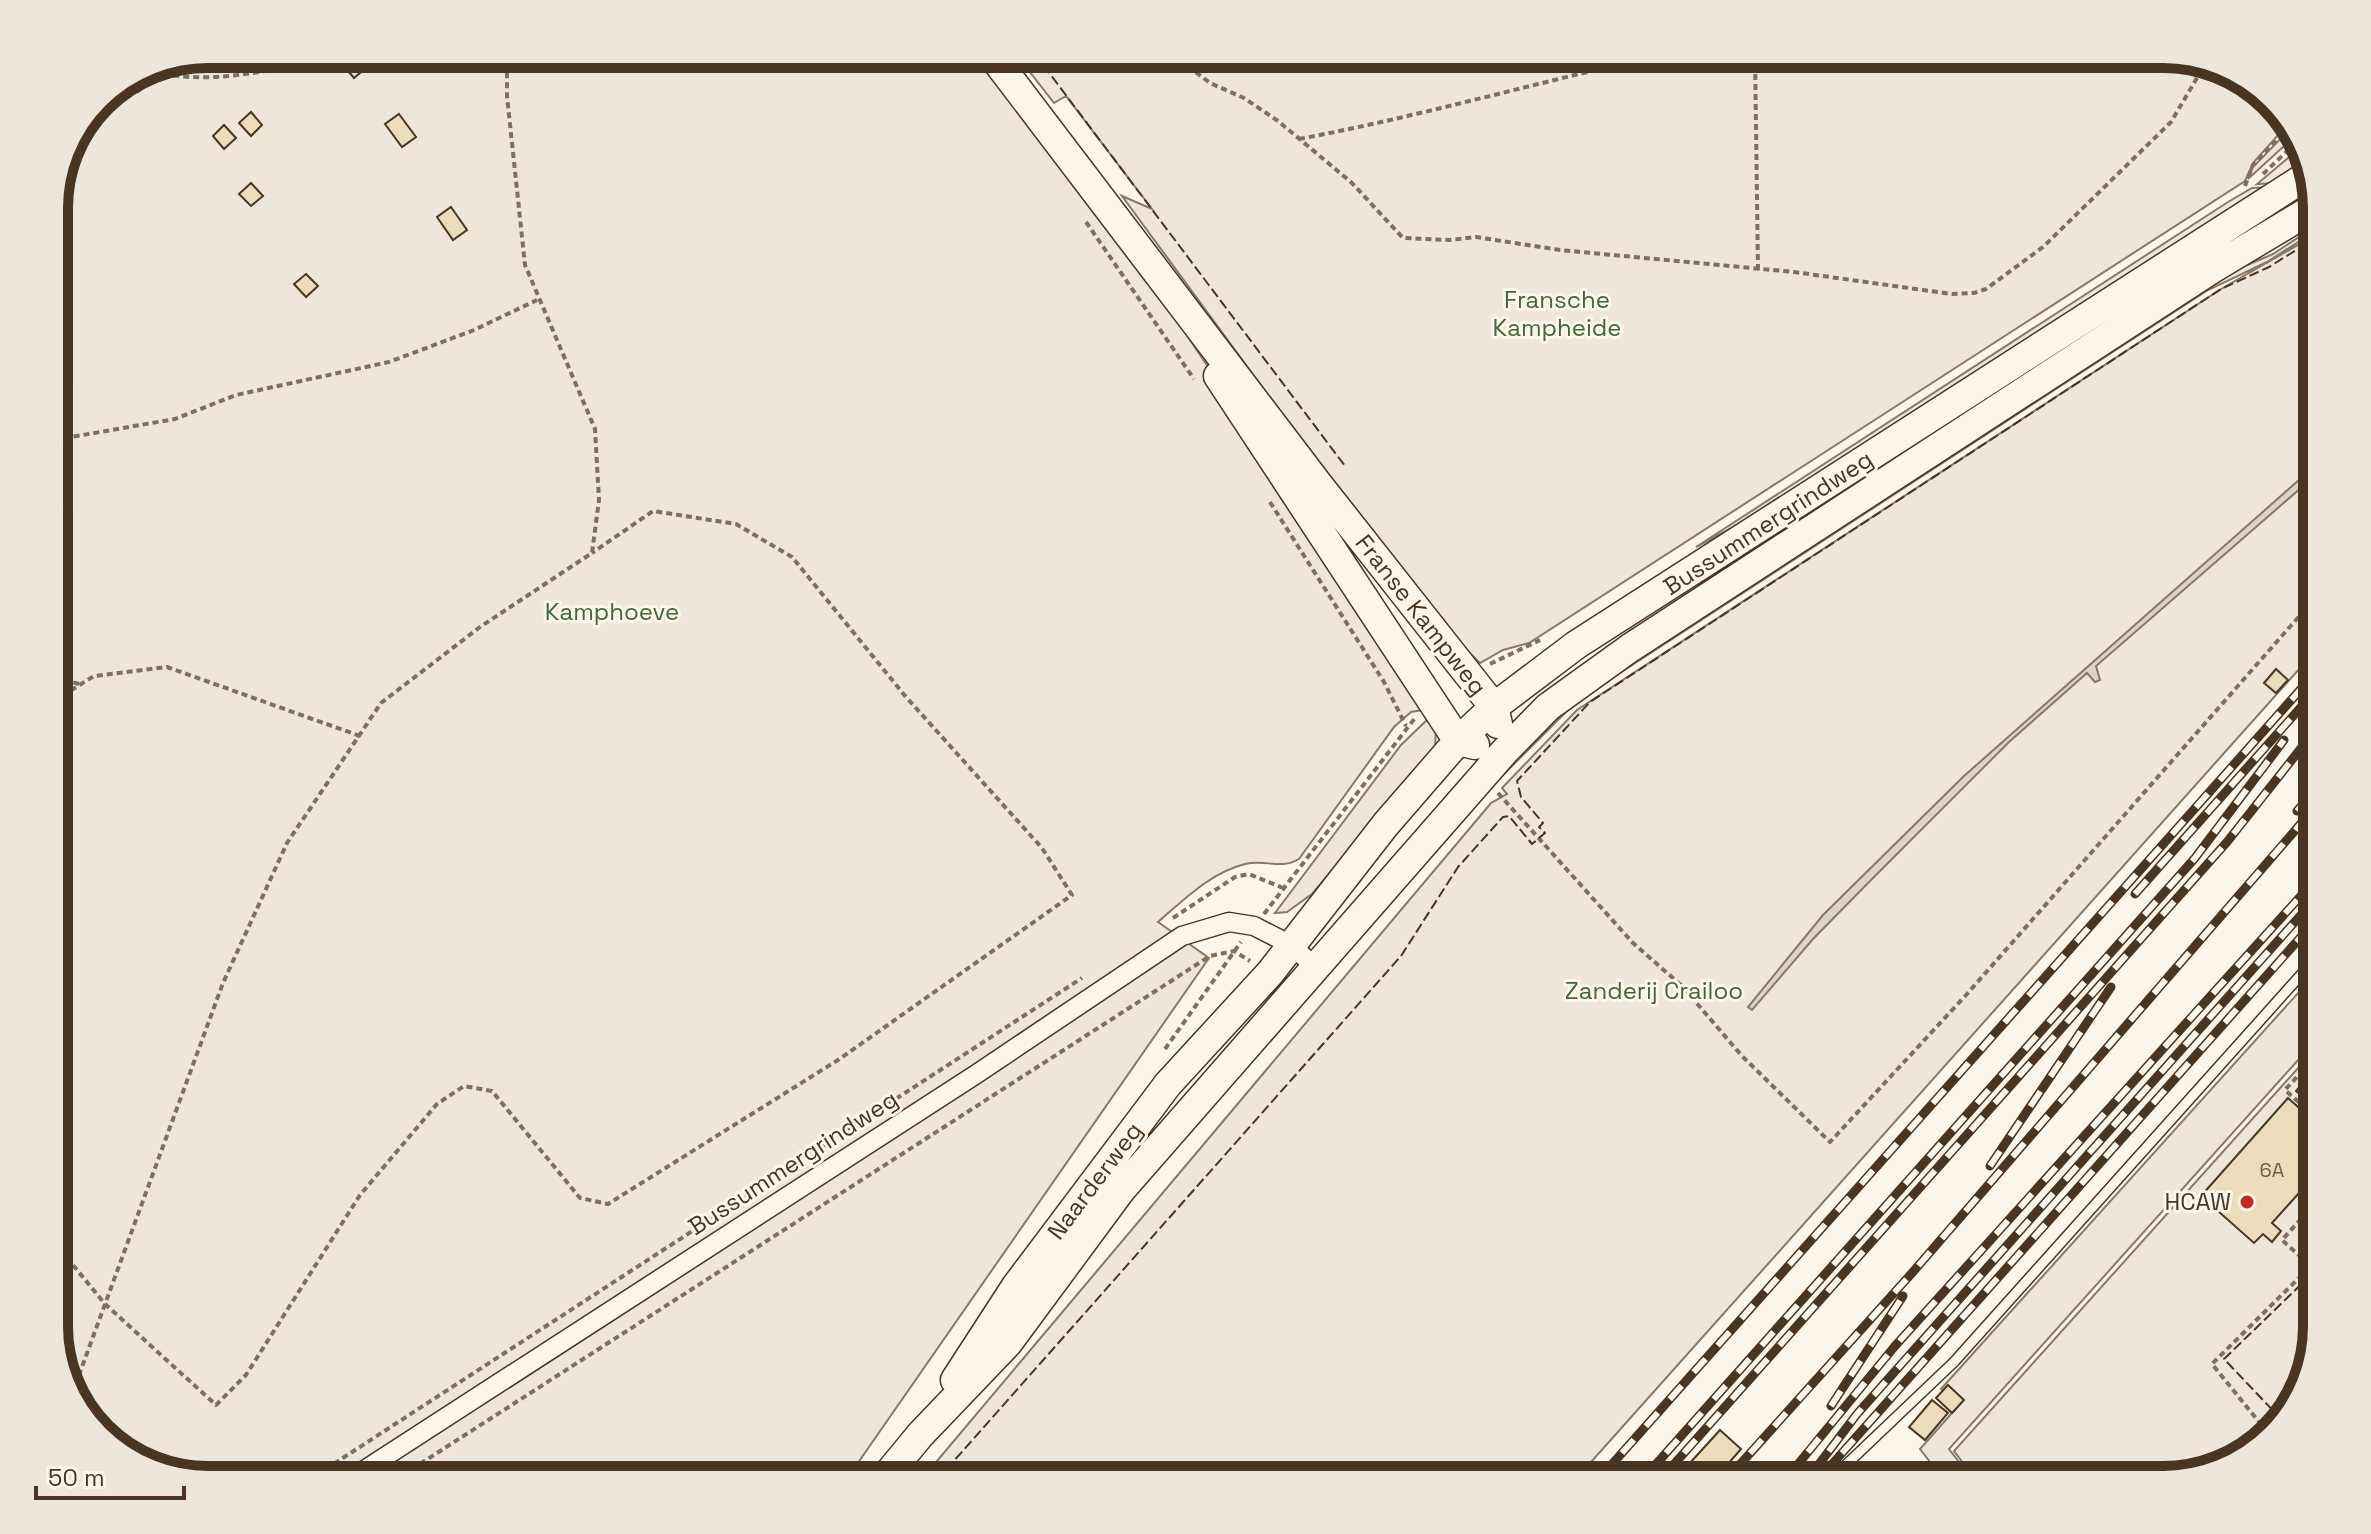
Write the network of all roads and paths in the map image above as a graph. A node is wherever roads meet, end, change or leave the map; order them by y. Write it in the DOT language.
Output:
graph roads {
  1 [pos="268,68"];
  2 [pos="507,68"];
  3 [pos="987,68"];
  4 [pos="1190,68"];
  5 [pos="1606,68"];
  6 [pos="1755,68"];
  7 [pos="2200,73"];
  8 [pos="171,74"];
  9 [pos="2282,135"];
  10 [pos="1299,139"];
  11 [pos="2300,181"];
  12 [pos="2245,186"];
  13 [pos="2303,214"];
  14 [pos="1081,215"];
  15 [pos="1134,244"];
  16 [pos="1758,270"];
  17 [pos="537,300"];
  18 [pos="1198,384"];
  19 [pos="1988,399"];
  20 [pos="68,438"];
  21 [pos="1266,495"];
  22 [pos="592,553"];
  23 [pos="2303,612"];
  24 [pos="68,681"];
  25 [pos="80,685"];
  26 [pos="68,692"];
  27 [pos="1494,707"];
  28 [pos="360,736"];
  29 [pos="1458,741"];
  30 [pos="1504,752"];
  31 [pos="1505,781"];
  32 [pos="1169,921"];
  33 [pos="1291,945"];
  34 [pos="1234,951"];
  35 [pos="1316,968"];
  36 [pos="1095,970"];
  37 [pos="2303,973"];
  38 [pos="2303,1070"];
  39 [pos="2303,1106"];
  40 [pos="2303,1217"];
  41 [pos="68,1259"];
  42 [pos="2303,1259"];
  43 [pos="2303,1274"];
  44 [pos="105,1304"];
  45 [pos="78,1377"];
  46 [pos="2261,1425"];
  47 [pos="920,1435"];
  48 [pos="331,1466"];
  49 [pos="371,1466"];
  50 [pos="417,1466"];
  51 [pos="895,1466"];
  52 [pos="1845,1466"];
  1 -- 8 [label="path"];
  2 -- 17 [label="path"];
  3 -- 15 [label="main road, Franse Kampweg"];
  4 -- 10 [label="path"];
  5 -- 10 [label="path"];
  6 -- 16 [label="path"];
  7 -- 16 [label="path"];
  9 -- 12 [label="path"];
  10 -- 16 [label="path"];
  11 -- 19 [label="main road, Bussummergrindweg"];
  13 -- 19 [label="main road, Bussummergrindweg"];
  14 -- 18 [label="path"];
  15 -- 27 [label="main road, Franse Kampweg"];
  15 -- 29 [label="main road, Franse Kampweg"];
  17 -- 20 [label="path"];
  17 -- 22 [label="path"];
  19 -- 27 [label="main road, Bussummergrindweg"];
  19 -- 30 [label="main road, Bussummergrindweg"];
  21 -- 32 [label="path"];
  22 -- 28 [label="path"];
  22 -- 44 [label="path"];
  23 -- 31 [label="path"];
  24 -- 25 [label="path"];
  25 -- 26 [label="path"];
  25 -- 28 [label="path"];
  27 -- 29 [label="main road, Bussummergrindweg"];
  27 -- 30 [label="main road, Franse Kampweg"];
  28 -- 44 [label="path"];
  29 -- 30 [label="main road"];
  29 -- 33 [label="main road, Bussummergrindweg"];
  30 -- 35 [label="main road, Bussummergrindweg"];
  33 -- 35 [label="street, Bussummergrindweg"];
  33 -- 47 [label="main road, Naarderweg"];
  33 -- 49 [label="street, Bussummergrindweg"];
  34 -- 50 [label="path, Bussummergrindweg"];
  35 -- 47 [label="main road, Naarderweg"];
  36 -- 48 [label="path, Bussummergrindweg"];
  37 -- 52 [label="lane"];
  38 -- 39 [label="path"];
  40 -- 42 [label="path"];
  41 -- 44 [label="path"];
  43 -- 46 [label="path"];
  44 -- 45 [label="path"];
  47 -- 51 [label="main road, Naarderweg"];
}
